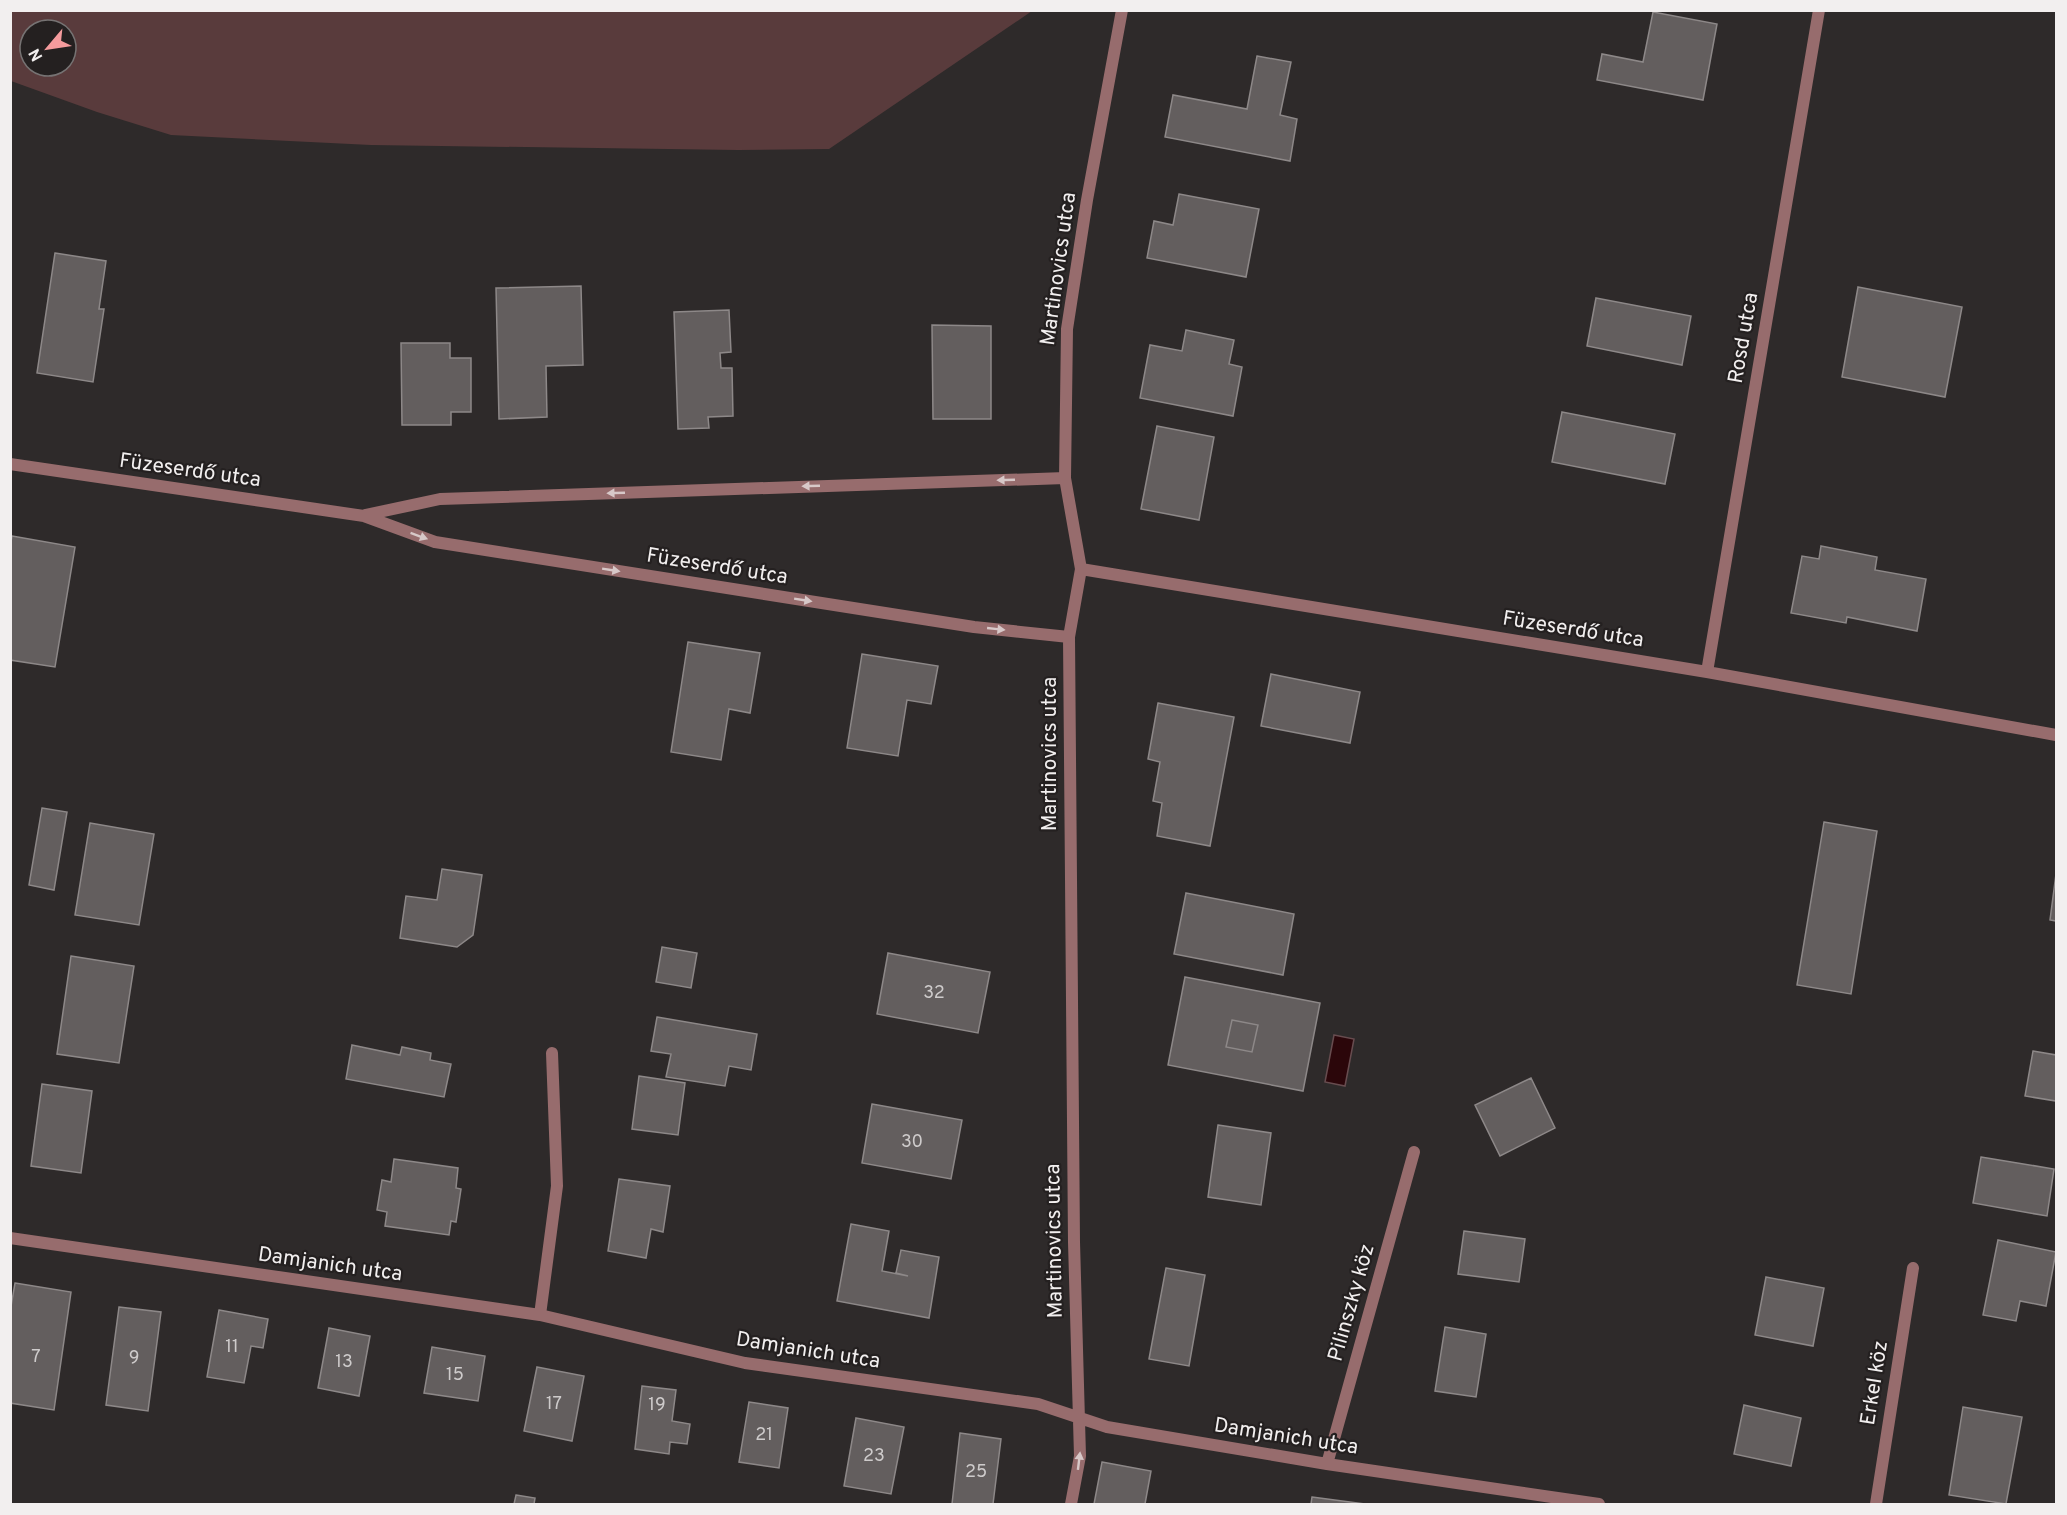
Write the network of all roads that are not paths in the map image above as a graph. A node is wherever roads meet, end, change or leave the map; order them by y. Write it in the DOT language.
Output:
graph roads {
  1 [pos="1122,10"];
  2 [pos="1819,10"];
  3 [pos="10,464"];
  4 [pos="1065,478"];
  5 [pos="364,516"];
  6 [pos="1081,569"];
  7 [pos="1069,637"];
  8 [pos="1707,672"];
  9 [pos="2056,735"];
  10 [pos="552,1053"];
  11 [pos="1414,1152"];
  12 [pos="10,1238"];
  13 [pos="1913,1268"];
  14 [pos="540,1316"];
  15 [pos="1079,1417"];
  16 [pos="1327,1464"];
  17 [pos="1071,1504"];
  18 [pos="1599,1504"];
  19 [pos="1876,1504"];
  1 -- 4 [label="street, Martinovics utca"];
  2 -- 8 [label="street, Rosd utca"];
  3 -- 5 [label="street, Füzeserdő utca"];
  4 -- 5 [label="street, Füzeserdő utca, one-way"];
  4 -- 6 [label="street, Martinovics utca"];
  5 -- 7 [label="street, Füzeserdő utca, one-way"];
  6 -- 7 [label="street, Martinovics utca"];
  6 -- 8 [label="street, Füzeserdő utca"];
  7 -- 15 [label="street, Martinovics utca"];
  8 -- 9 [label="street, Füzeserdő utca"];
  10 -- 14 [label="street"];
  11 -- 16 [label="street, Pilinszky köz"];
  12 -- 14 [label="street, Damjanich utca"];
  13 -- 19 [label="street, Erkel köz"];
  14 -- 15 [label="street, Damjanich utca"];
  15 -- 16 [label="street, Damjanich utca"];
  17 -- 15 [label="street, Martinovics utca, one-way"];
  16 -- 18 [label="street, Damjanich utca"];
}
